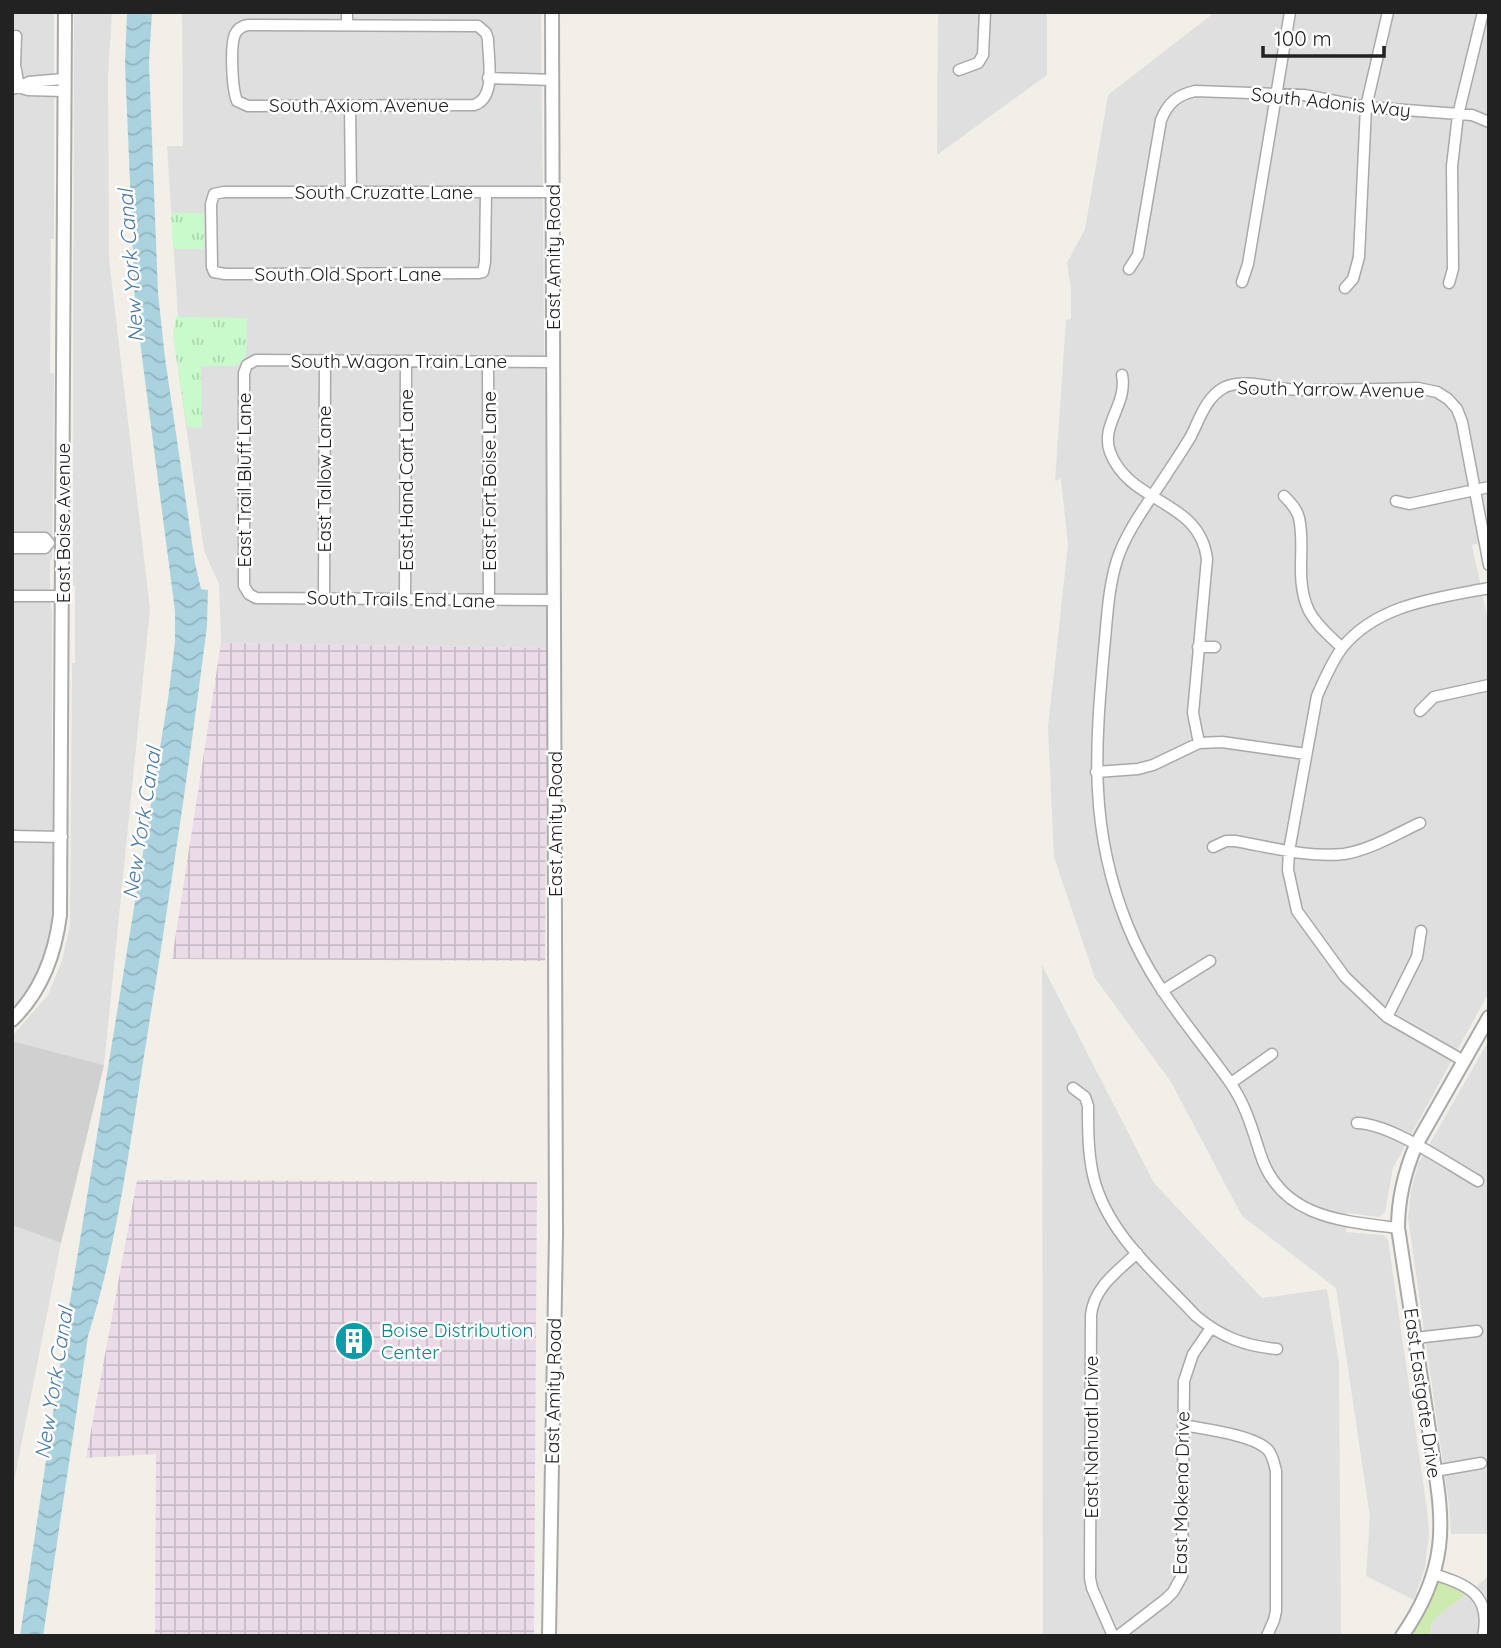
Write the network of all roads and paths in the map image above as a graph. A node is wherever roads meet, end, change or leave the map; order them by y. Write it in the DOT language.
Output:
graph roads {
  1 [pos="65,12"];
  2 [pos="346,12"];
  3 [pos="552,12"];
  4 [pos="985,12"];
  5 [pos="1290,12"];
  6 [pos="1388,12"];
  7 [pos="1483,12"];
  8 [pos="346,25"];
  9 [pos="16,36"];
  10 [pos="959,70"];
  11 [pos="488,78"];
  12 [pos="553,80"];
  13 [pos="63,85"];
  14 [pos="15,88"];
  15 [pos="1276,94"];
  16 [pos="350,106"];
  17 [pos="1366,107"];
  18 [pos="1458,115"];
  19 [pos="1489,122"];
  20 [pos="351,192"];
  21 [pos="486,192"];
  22 [pos="553,192"];
  23 [pos="1129,269"];
  24 [pos="214,272"];
  25 [pos="1241,282"];
  26 [pos="1448,283"];
  27 [pos="1345,288"];
  28 [pos="325,360"];
  29 [pos="406,361"];
  30 [pos="488,362"];
  31 [pos="553,362"];
  32 [pos="247,365"];
  33 [pos="1122,375"];
  34 [pos="1489,487"];
  35 [pos="1475,491"];
  36 [pos="1284,496"];
  37 [pos="1152,497"];
  38 [pos="1396,501"];
  39 [pos="12,538"];
  40 [pos="56,543"];
  41 [pos="12,548"];
  42 [pos="1489,565"];
  43 [pos="1489,588"];
  44 [pos="248,594"];
  45 [pos="12,596"];
  46 [pos="62,596"];
  47 [pos="324,598"];
  48 [pos="405,598"];
  49 [pos="489,600"];
  50 [pos="554,600"];
  51 [pos="1198,647"];
  52 [pos="1214,648"];
  53 [pos="1342,648"];
  54 [pos="1489,685"];
  55 [pos="1420,711"];
  56 [pos="1199,743"];
  57 [pos="1306,754"];
  58 [pos="1096,772"];
  59 [pos="1420,823"];
  60 [pos="12,836"];
  61 [pos="62,837"];
  62 [pos="1213,847"];
  63 [pos="1289,850"];
  64 [pos="1421,931"];
  65 [pos="1210,961"];
  66 [pos="1161,991"];
  67 [pos="1387,1017"];
  68 [pos="1489,1017"];
  69 [pos="12,1020"];
  70 [pos="1272,1054"];
  71 [pos="1464,1061"];
  72 [pos="1231,1083"];
  73 [pos="1073,1088"];
  74 [pos="1357,1123"];
  75 [pos="1416,1145"];
  76 [pos="1478,1181"];
  77 [pos="1398,1228"];
  78 [pos="1137,1253"];
  79 [pos="1210,1328"];
  80 [pos="1477,1331"];
  81 [pos="1415,1338"];
  82 [pos="1277,1349"];
  83 [pos="1183,1424"];
  84 [pos="1481,1463"];
  85 [pos="1435,1471"];
  86 [pos="1433,1574"];
  87 [pos="549,1636"];
  88 [pos="1113,1636"];
  89 [pos="1118,1636"];
  90 [pos="1267,1636"];
  91 [pos="1402,1636"];
  92 [pos="1483,1636"];
  1 -- 13 [label="street, East Boise Avenue"];
  2 -- 8 [label="street"];
  3 -- 12 [label="street, East Amity Road"];
  4 -- 10 [label="street"];
  5 -- 15 [label="street"];
  6 -- 17 [label="street"];
  7 -- 18 [label="street"];
  8 -- 11 [label="street"];
  8 -- 16 [label="street, South Axiom Avenue"];
  9 -- 14 [label="street"];
  11 -- 12 [label="street"];
  11 -- 16 [label="street, South Axiom Avenue"];
  12 -- 22 [label="street, East Amity Road"];
  13 -- 14 [label="street"];
  13 -- 40 [label="street, East Boise Avenue"];
  15 -- 17 [label="street, South Adonis Way"];
  15 -- 23 [label="street, South Adonis Way"];
  15 -- 25 [label="street"];
  16 -- 20 [label="street"];
  17 -- 18 [label="street, South Adonis Way"];
  17 -- 27 [label="street"];
  18 -- 19 [label="street, South Adonis Way"];
  18 -- 26 [label="street"];
  20 -- 21 [label="street, South Cruzatte Lane"];
  20 -- 24 [label="street, South Cruzatte Lane"];
  21 -- 22 [label="street, South Cruzatte Lane"];
  21 -- 24 [label="street, South Old Sport Lane"];
  22 -- 31 [label="street, East Amity Road"];
  28 -- 29 [label="street, South Wagon Train Lane"];
  28 -- 32 [label="street, South Wagon Train Lane"];
  28 -- 47 [label="street, East Tallow Lane"];
  29 -- 30 [label="street, South Wagon Train Lane"];
  29 -- 48 [label="street, East Hand Cart Lane"];
  30 -- 31 [label="street, South Wagon Train Lane"];
  30 -- 49 [label="street, East Fort Boise Lane"];
  31 -- 50 [label="street, East Amity Road"];
  32 -- 44 [label="street, East Trail Bluff Lane"];
  33 -- 37 [label="street"];
  34 -- 35 [label="street"];
  35 -- 37 [label="street, South Yarrow Avenue"];
  35 -- 38 [label="street"];
  35 -- 42 [label="street"];
  36 -- 53 [label="street"];
  37 -- 51 [label="street"];
  37 -- 58 [label="street"];
  39 -- 40 [label="street"];
  40 -- 41 [label="street"];
  40 -- 46 [label="street, East Boise Avenue"];
  43 -- 53 [label="street"];
  44 -- 47 [label="street, South Trails End Lane"];
  45 -- 46 [label="street"];
  46 -- 61 [label="street, East Boise Avenue"];
  47 -- 48 [label="street, South Trails End Lane"];
  48 -- 49 [label="street, South Trails End Lane"];
  49 -- 50 [label="street, South Trails End Lane"];
  50 -- 87 [label="street, East Amity Road"];
  51 -- 52 [label="street"];
  51 -- 56 [label="street"];
  53 -- 57 [label="street"];
  54 -- 55 [label="street"];
  56 -- 57 [label="street"];
  56 -- 58 [label="street"];
  57 -- 63 [label="street"];
  58 -- 66 [label="street"];
  59 -- 63 [label="street"];
  60 -- 61 [label="street"];
  61 -- 69 [label="street, East Boise Avenue"];
  62 -- 63 [label="street"];
  63 -- 67 [label="street"];
  64 -- 67 [label="street"];
  65 -- 66 [label="street"];
  66 -- 72 [label="street"];
  67 -- 71 [label="street"];
  68 -- 71 [label="street, East Eastgate Drive"];
  70 -- 72 [label="street"];
  71 -- 75 [label="street, East Eastgate Drive"];
  72 -- 77 [label="street"];
  73 -- 78 [label="street"];
  74 -- 75 [label="street"];
  75 -- 76 [label="street"];
  75 -- 77 [label="street, East Eastgate Drive"];
  77 -- 81 [label="street, East Eastgate Drive"];
  78 -- 79 [label="street"];
  78 -- 88 [label="street, East Nahuatl Drive"];
  79 -- 82 [label="street"];
  79 -- 83 [label="street, East Mokena Drive"];
  80 -- 81 [label="street"];
  81 -- 85 [label="street, East Eastgate Drive"];
  83 -- 89 [label="street, East Mokena Drive"];
  83 -- 90 [label="street"];
  84 -- 85 [label="street"];
  85 -- 86 [label="street, East Eastgate Drive"];
  86 -- 91 [label="street, East Eastgate Drive"];
  86 -- 92 [label="street"];
}
